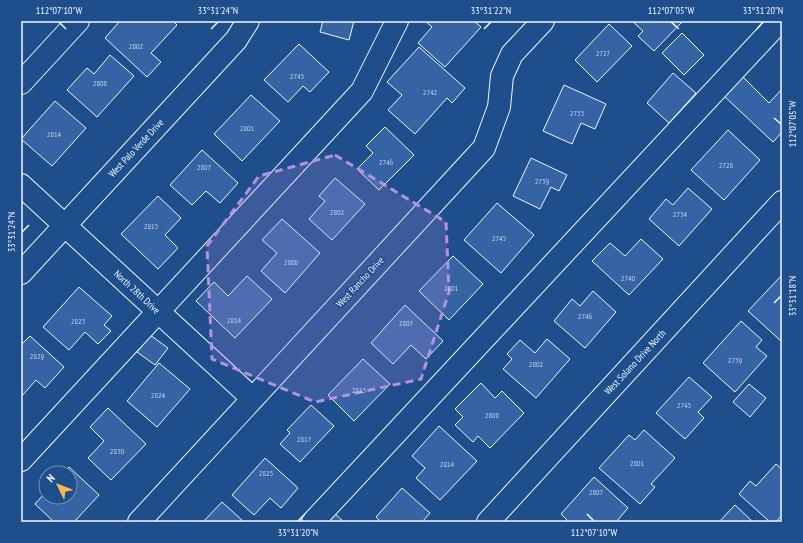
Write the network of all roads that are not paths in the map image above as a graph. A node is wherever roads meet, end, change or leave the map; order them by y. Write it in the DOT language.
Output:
graph roads {
  1 [pos="78,21"];
  2 [pos="248,21"];
  3 [pos="397,21"];
  4 [pos="543,21"];
  5 [pos="780,21"];
  6 [pos="21,83"];
  7 [pos="21,185"];
  8 [pos="782,202"];
  9 [pos="65,225"];
  10 [pos="21,272"];
  11 [pos="159,312"];
  12 [pos="252,398"];
  13 [pos="21,460"];
  14 [pos="139,522"];
  15 [pos="313,522"];
  16 [pos="488,522"];
  1 -- 6 [label="street"];
  2 -- 9 [label="street, West Palo Verde Drive"];
  3 -- 11 [label="street"];
  4 -- 12 [label="street, West Rancho Drive"];
  5 -- 15 [label="street"];
  7 -- 9 [label="street, North 28th Drive"];
  8 -- 16 [label="street, West Solano Drive North"];
  9 -- 10 [label="street, West Palo Verde Drive"];
  9 -- 11 [label="street, North 28th Drive"];
  11 -- 12 [label="street, North 28th Drive"];
  11 -- 13 [label="street"];
  12 -- 14 [label="street, West Rancho Drive"];
}
